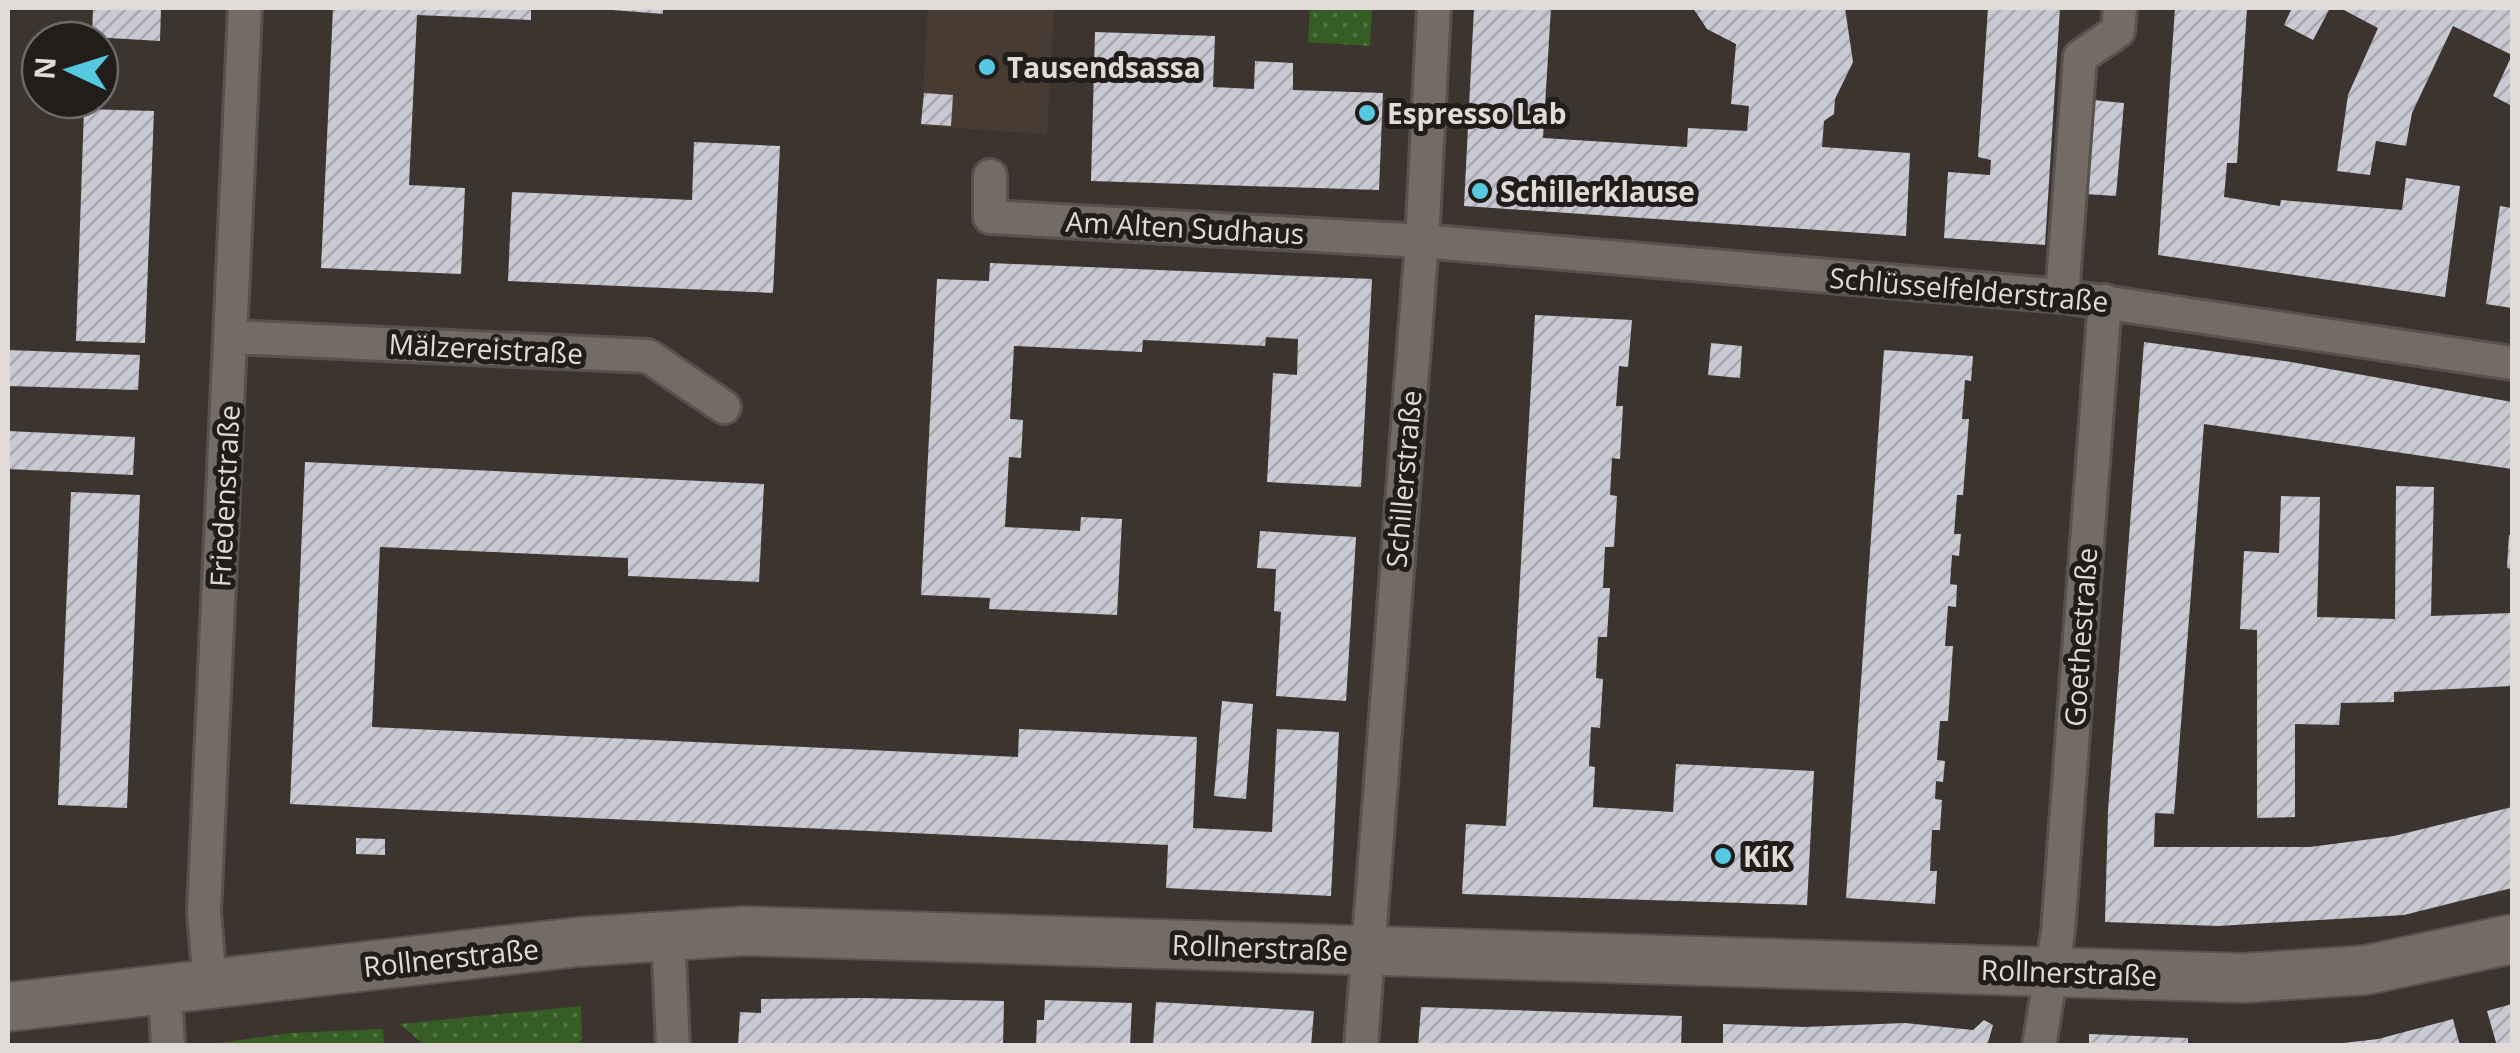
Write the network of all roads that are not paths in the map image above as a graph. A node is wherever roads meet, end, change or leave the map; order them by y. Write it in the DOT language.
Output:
graph roads {
  1 [pos="246,8"];
  2 [pos="1434,8"];
  3 [pos="2120,8"];
  4 [pos="990,176"];
  5 [pos="1422,240"];
  6 [pos="2062,296"];
  7 [pos="2105,301"];
  8 [pos="232,336"];
  9 [pos="2512,363"];
  10 [pos="724,407"];
  11 [pos="668,935"];
  12 [pos="2512,939"];
  13 [pos="1366,950"];
  14 [pos="2052,972"];
  15 [pos="188,986"];
  16 [pos="8,1007"];
  17 [pos="168,1046"];
  18 [pos="674,1046"];
  19 [pos="1361,1046"];
  20 [pos="2039,1046"];
  1 -- 8 [label="street, Friedenstraße"];
  2 -- 5 [label="street, Schillerstraße"];
  3 -- 6 [label="street"];
  4 -- 5 [label="street, Am Alten Sudhaus"];
  5 -- 6 [label="street, Schlüsselfelderstraße"];
  5 -- 13 [label="street, Schillerstraße"];
  6 -- 7 [label="street, Schlüsselfelderstraße"];
  7 -- 9 [label="street, Schlüsselfelderstraße"];
  7 -- 14 [label="street, Goethestraße"];
  8 -- 10 [label="street, Mälzereistraße"];
  8 -- 15 [label="street, Friedenstraße"];
  11 -- 13 [label="street, Rollnerstraße"];
  11 -- 15 [label="street, Rollnerstraße"];
  11 -- 18 [label="street"];
  12 -- 14 [label="street, Rollnerstraße"];
  13 -- 14 [label="street, Rollnerstraße"];
  13 -- 19 [label="street, Schillerstraße"];
  14 -- 20 [label="street, Goethestraße"];
  15 -- 16 [label="street, Rollnerstraße"];
  15 -- 17 [label="street, Friedenstraße"];
}
